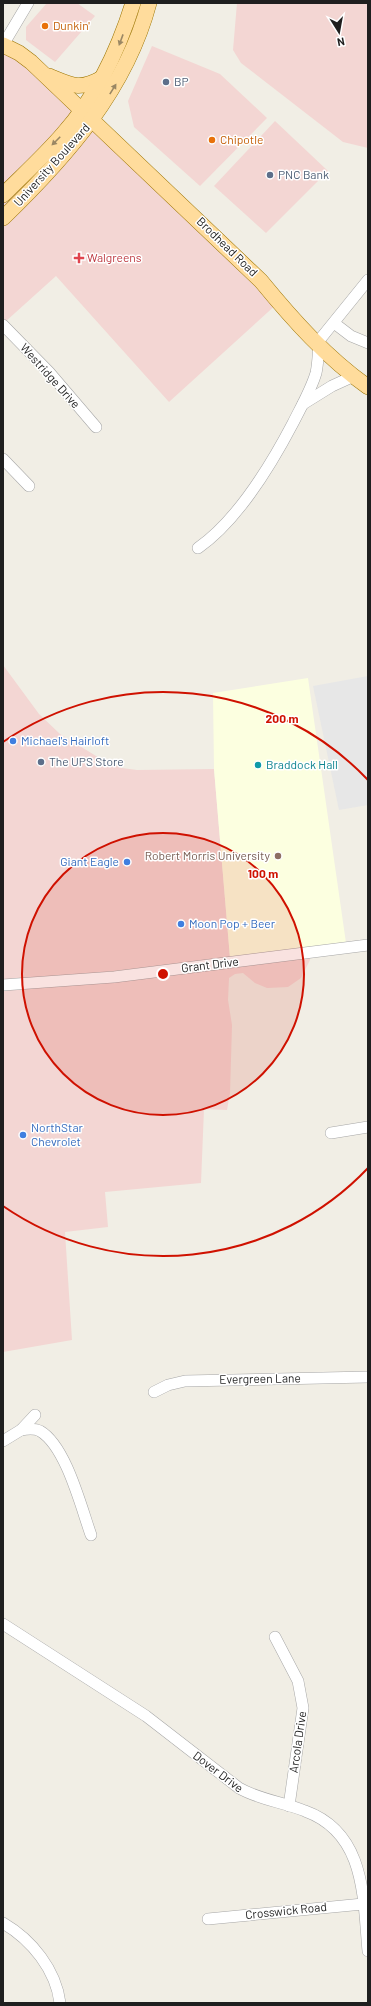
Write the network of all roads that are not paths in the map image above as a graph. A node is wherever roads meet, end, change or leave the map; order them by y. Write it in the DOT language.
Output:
graph roads {
  1 [pos="28,3"];
  2 [pos="133,3"];
  3 [pos="149,3"];
  4 [pos="3,45"];
  5 [pos="42,73"];
  6 [pos="102,78"];
  7 [pos="86,116"];
  8 [pos="3,195"];
  9 [pos="3,218"];
  10 [pos="368,280"];
  11 [pos="334,323"];
  12 [pos="3,325"];
  13 [pos="368,343"];
  14 [pos="318,344"];
  15 [pos="354,376"];
  16 [pos="368,387"];
  17 [pos="303,404"];
  18 [pos="96,428"];
  19 [pos="3,459"];
  20 [pos="29,486"];
  21 [pos="198,548"];
  22 [pos="368,945"];
  23 [pos="3,985"];
  24 [pos="368,1127"];
  25 [pos="331,1133"];
  26 [pos="368,1377"];
  27 [pos="154,1392"];
  28 [pos="35,1415"];
  29 [pos="21,1430"];
  30 [pos="3,1441"];
  31 [pos="91,1535"];
  32 [pos="3,1624"];
  33 [pos="276,1636"];
  34 [pos="289,1806"];
  35 [pos="363,1904"];
  36 [pos="208,1919"];
  37 [pos="3,1923"];
  38 [pos="368,1951"];
  39 [pos="60,2003"];
  1 -- 4 [label="street"];
  2 -- 6 [label="main road, University Boulevard, one-way"];
  7 -- 3 [label="main road, University Boulevard, one-way"];
  4 -- 5 [label="main road, Brodhead Road"];
  5 -- 6 [label="main road"];
  5 -- 7 [label="main road, Brodhead Road"];
  6 -- 7 [label="main road, University Boulevard"];
  7 -- 8 [label="main road, University Boulevard, one-way"];
  7 -- 9 [label="main road, University Boulevard"];
  7 -- 14 [label="main road, Brodhead Road"];
  10 -- 11 [label="street"];
  11 -- 13 [label="street"];
  11 -- 14 [label="street"];
  12 -- 18 [label="street, Westridge Drive"];
  14 -- 15 [label="main road, Brodhead Road"];
  14 -- 17 [label="street"];
  15 -- 16 [label="main road, Brodhead Road"];
  15 -- 17 [label="street"];
  17 -- 21 [label="street"];
  19 -- 20 [label="street"];
  22 -- 23 [label="street, Grant Drive"];
  24 -- 25 [label="street"];
  26 -- 27 [label="street, Evergreen Lane"];
  28 -- 29 [label="street"];
  29 -- 30 [label="street"];
  29 -- 31 [label="street"];
  32 -- 34 [label="street, Dover Drive"];
  33 -- 34 [label="street, Arcola Drive"];
  34 -- 35 [label="street, Dover Drive"];
  35 -- 36 [label="street, Crosswick Road"];
  35 -- 38 [label="street, Dover Drive"];
  37 -- 39 [label="street"];
}
